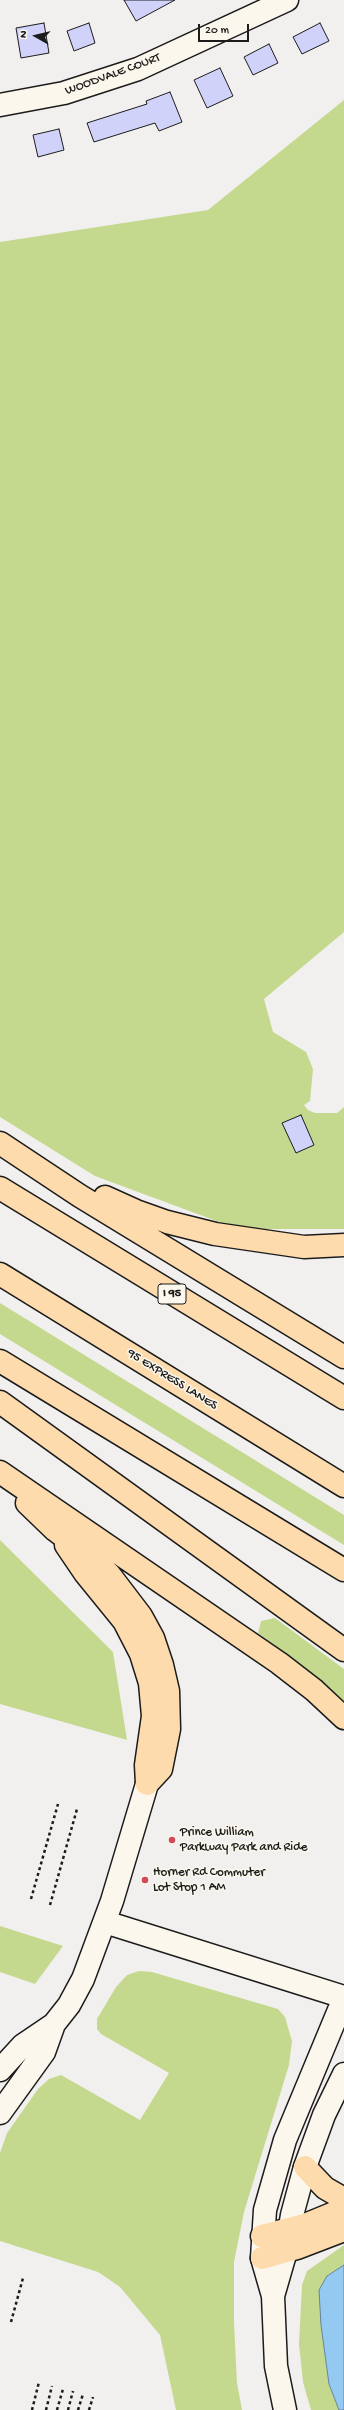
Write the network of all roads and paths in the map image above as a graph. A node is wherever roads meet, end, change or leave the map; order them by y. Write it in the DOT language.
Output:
graph roads {
  1 [pos="287,0"];
  2 [pos="0,105"];
  3 [pos="0,1141"];
  4 [pos="0,1188"];
  5 [pos="344,1245"];
  6 [pos="0,1274"];
  7 [pos="344,1357"];
  8 [pos="0,1361"];
  9 [pos="344,1398"];
  10 [pos="0,1402"];
  11 [pos="0,1472"];
  12 [pos="0,1478"];
  13 [pos="344,1486"];
  14 [pos="344,1570"];
  15 [pos="344,1650"];
  16 [pos="344,1718"];
  17 [pos="147,1784"];
  18 [pos="58,1804"];
  19 [pos="77,1809"];
  20 [pos="31,1899"];
  21 [pos="50,1905"];
  22 [pos="105,1922"];
  23 [pos="344,1998"];
  24 [pos="54,2024"];
  25 [pos="0,2070"];
  26 [pos="344,2074"];
  27 [pos="0,2113"];
  28 [pos="305,2168"];
  29 [pos="344,2199"];
  30 [pos="344,2209"];
  31 [pos="289,2230"];
  32 [pos="344,2230"];
  33 [pos="262,2236"];
  34 [pos="286,2251"];
  35 [pos="262,2258"];
  36 [pos="23,2278"];
  37 [pos="272,2296"];
  38 [pos="11,2322"];
  39 [pos="39,2382"];
  40 [pos="52,2386"];
  41 [pos="63,2389"];
  42 [pos="73,2391"];
  43 [pos="83,2394"];
  44 [pos="93,2397"];
  45 [pos="32,2410"];
  46 [pos="46,2410"];
  47 [pos="57,2410"];
  48 [pos="68,2410"];
  49 [pos="78,2410"];
  50 [pos="89,2410"];
  51 [pos="285,2410"];
  1 -- 2 [label="street, WOODVALE COURT"];
  3 -- 5 [label="highway"];
  3 -- 7 [label="highway"];
  4 -- 9 [label="highway, I 95"];
  6 -- 13 [label="highway, 95 EXPRESS LANES"];
  8 -- 14 [label="highway"];
  10 -- 15 [label="highway"];
  11 -- 16 [label="highway"];
  12 -- 17 [label="highway"];
  17 -- 22 [label="street"];
  18 -- 20 [label="path"];
  19 -- 21 [label="path"];
  22 -- 23 [label="street"];
  22 -- 24 [label="street"];
  23 -- 33 [label="street"];
  24 -- 25 [label="street"];
  24 -- 27 [label="street"];
  26 -- 28 [label="street"];
  28 -- 29 [label="highway"];
  28 -- 31 [label="street"];
  30 -- 31 [label="highway"];
  31 -- 33 [label="highway"];
  31 -- 34 [label="street"];
  32 -- 34 [label="highway"];
  33 -- 35 [label="street"];
  34 -- 35 [label="highway"];
  34 -- 37 [label="street"];
  35 -- 37 [label="street"];
  36 -- 38 [label="path"];
  37 -- 51 [label="street"];
  39 -- 45 [label="path"];
  40 -- 46 [label="path"];
  41 -- 47 [label="path"];
  42 -- 48 [label="path"];
  43 -- 49 [label="path"];
  44 -- 50 [label="path"];
}
